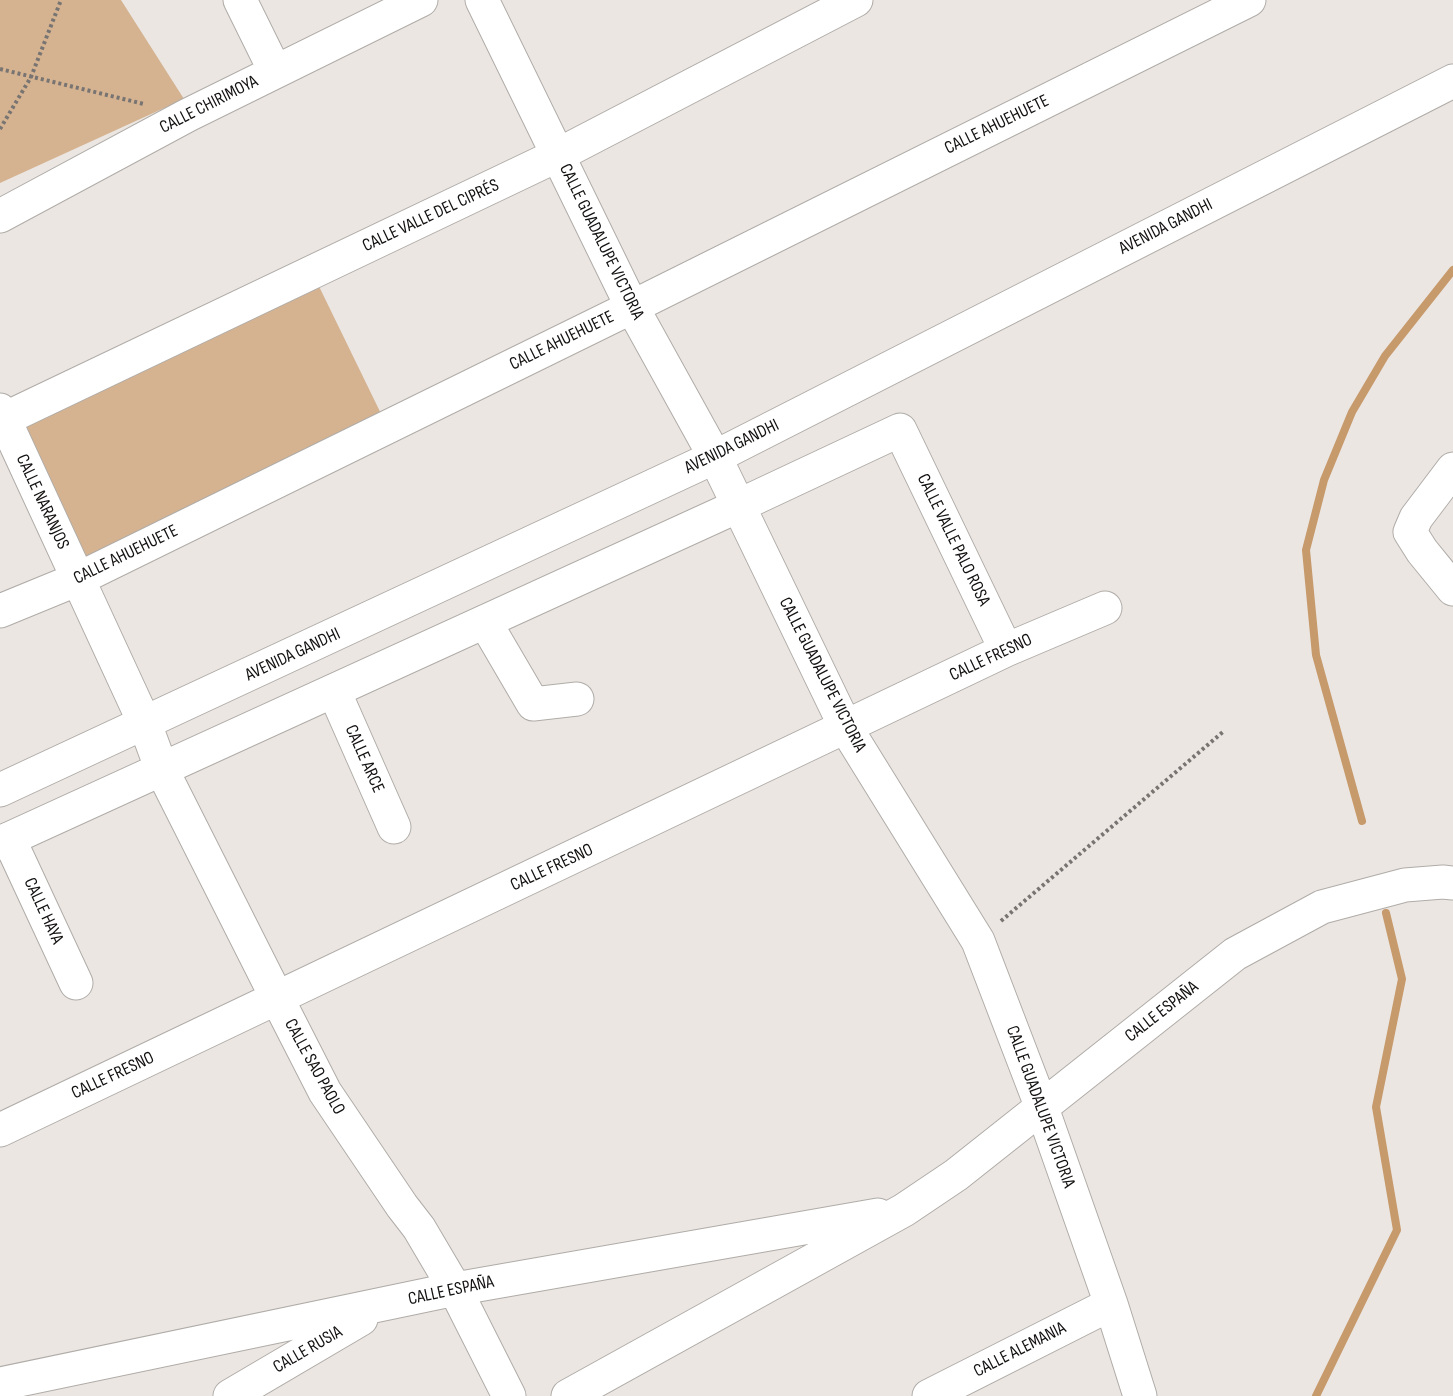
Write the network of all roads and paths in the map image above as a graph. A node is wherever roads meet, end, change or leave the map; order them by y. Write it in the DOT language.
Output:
graph roads {
  1 [pos="62,0"];
  2 [pos="240,0"];
  3 [pos="421,0"];
  4 [pos="482,0"];
  5 [pos="856,0"];
  6 [pos="1249,0"];
  7 [pos="0,69"];
  8 [pos="275,71"];
  9 [pos="31,77"];
  10 [pos="1453,81"];
  11 [pos="188,115"];
  12 [pos="0,129"];
  13 [pos="558,155"];
  14 [pos="0,216"];
  15 [pos="632,307"];
  16 [pos="1,416"];
  17 [pos="715,457"];
  18 [pos="1453,469"];
  19 [pos="738,506"];
  20 [pos="78,579"];
  21 [pos="1453,589"];
  22 [pos="1105,608"];
  23 [pos="0,611"];
  24 [pos="485,622"];
  25 [pos="1006,650"];
  26 [pos="334,691"];
  27 [pos="577,699"];
  28 [pos="145,724"];
  29 [pos="846,728"];
  30 [pos="1224,731"];
  31 [pos="162,770"];
  32 [pos="0,790"];
  33 [pos="394,827"];
  34 [pos="4,841"];
  35 [pos="1453,884"];
  36 [pos="978,941"];
  37 [pos="76,983"];
  38 [pos="277,998"];
  39 [pos="1042,1108"];
  40 [pos="0,1130"];
  41 [pos="904,1210"];
  42 [pos="455,1288"];
  43 [pos="386,1304"];
  44 [pos="1111,1304"];
  45 [pos="0,1384"];
  46 [pos="230,1396"];
  47 [pos="509,1396"];
  48 [pos="568,1396"];
  49 [pos="929,1396"];
  50 [pos="1140,1396"];
  1 -- 9 [label="path"];
  2 -- 8 [label="street"];
  3 -- 8 [label="street, CALLE CHIRIMOYA"];
  4 -- 13 [label="street, CALLE GUADALUPE VICTORIA"];
  5 -- 13 [label="street, CALLE VALLE DEL CIPRÉS"];
  6 -- 15 [label="street, CALLE AHUEHUETE"];
  7 -- 9 [label="path"];
  8 -- 11 [label="street, CALLE CHIRIMOYA"];
  9 -- 11 [label="path"];
  9 -- 12 [label="path"];
  10 -- 17 [label="street, AVENIDA GANDHI"];
  11 -- 14 [label="street, CALLE CHIRIMOYA"];
  13 -- 15 [label="street, CALLE GUADALUPE VICTORIA"];
  13 -- 16 [label="street, CALLE VALLE DEL CIPRÉS"];
  15 -- 17 [label="street, CALLE GUADALUPE VICTORIA"];
  15 -- 20 [label="street, CALLE AHUEHUETE"];
  16 -- 20 [label="street, CALLE NARANJOS"];
  17 -- 19 [label="street, CALLE GUADALUPE VICTORIA"];
  17 -- 28 [label="street, AVENIDA GANDHI"];
  18 -- 21 [label="street"];
  19 -- 24 [label="street"];
  19 -- 25 [label="street, CALLE VALLE PALO ROSA"];
  19 -- 29 [label="street, CALLE GUADALUPE VICTORIA"];
  20 -- 23 [label="street, CALLE AHUEHUETE"];
  20 -- 28 [label="street, CALLE NARANJOS"];
  22 -- 25 [label="street, CALLE FRESNO"];
  24 -- 26 [label="street"];
  24 -- 27 [label="street"];
  25 -- 29 [label="street, CALLE FRESNO"];
  26 -- 31 [label="street"];
  26 -- 33 [label="street, CALLE ARCE"];
  28 -- 31 [label="street, CALLE SAO PAOLO"];
  28 -- 32 [label="street, AVENIDA GANDHI"];
  29 -- 36 [label="street, CALLE GUADALUPE VICTORIA"];
  29 -- 38 [label="street, CALLE FRESNO"];
  30 -- 36 [label="path"];
  31 -- 34 [label="street"];
  31 -- 38 [label="street, CALLE SAO PAOLO"];
  34 -- 37 [label="street, CALLE HAYA"];
  35 -- 39 [label="street, CALLE ESPAÑA"];
  36 -- 39 [label="street, CALLE GUADALUPE VICTORIA"];
  38 -- 40 [label="street, CALLE FRESNO"];
  38 -- 42 [label="street, CALLE SAO PAOLO"];
  39 -- 41 [label="street, CALLE ESPAÑA"];
  39 -- 44 [label="street, CALLE GUADALUPE VICTORIA"];
  41 -- 42 [label="street, CALLE ESPAÑA"];
  41 -- 48 [label="street, CALLE ESPAÑA"];
  42 -- 43 [label="street, CALLE ESPAÑA"];
  42 -- 47 [label="street, CALLE SAO PAOLO"];
  43 -- 45 [label="street, CALLE ESPAÑA"];
  43 -- 46 [label="street, CALLE RUSIA"];
  44 -- 49 [label="street, CALLE ALEMANIA"];
  44 -- 50 [label="street, CALLE GUADALUPE VICTORIA"];
}
